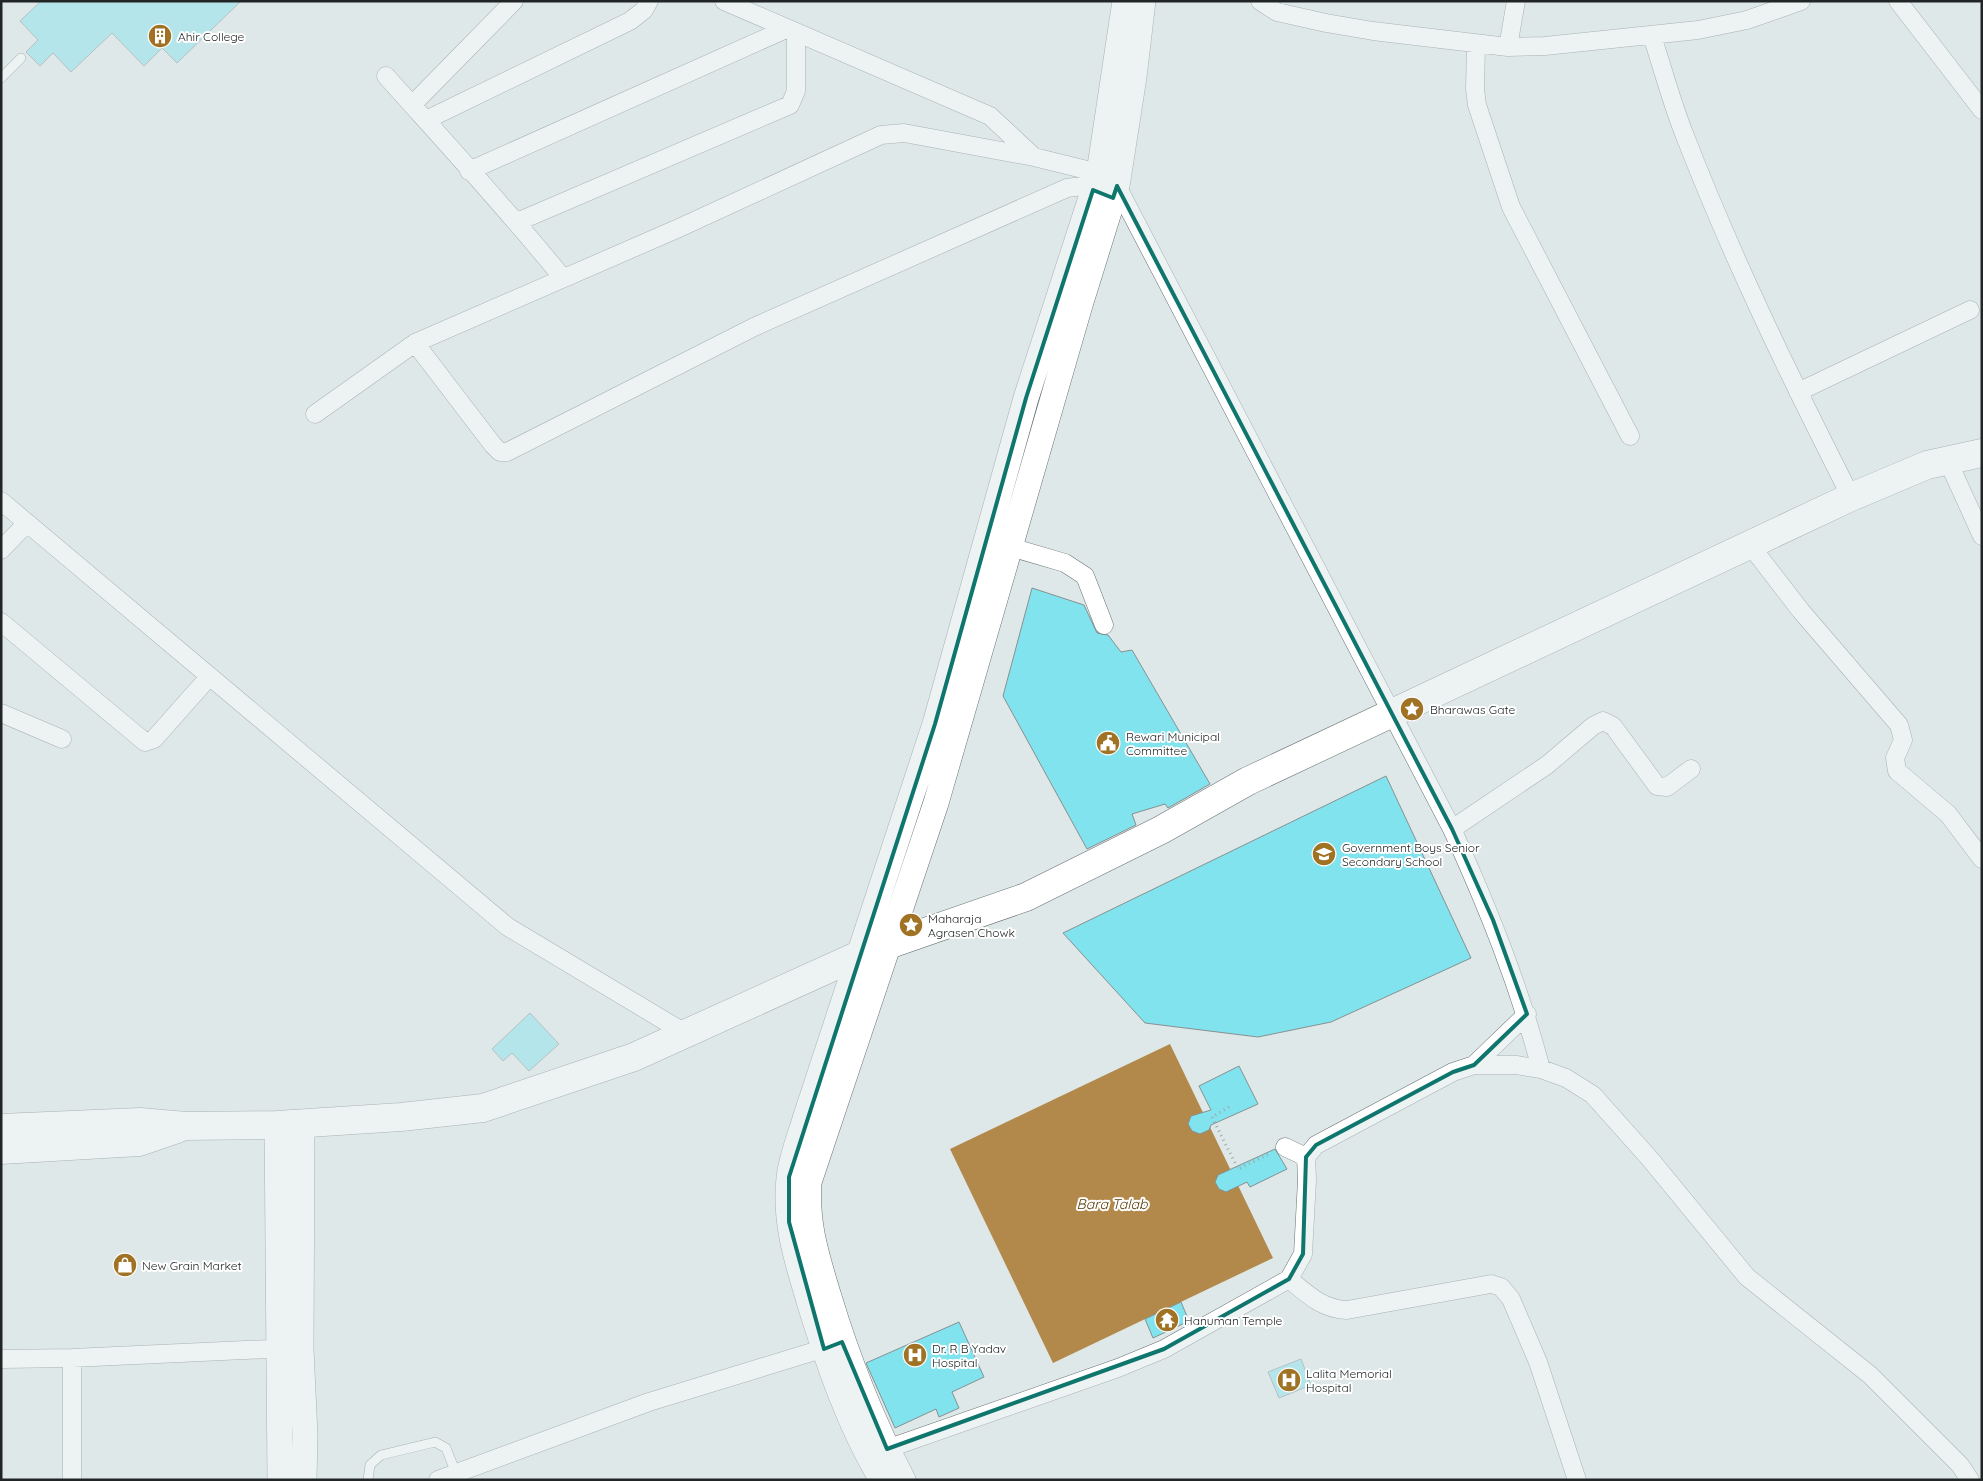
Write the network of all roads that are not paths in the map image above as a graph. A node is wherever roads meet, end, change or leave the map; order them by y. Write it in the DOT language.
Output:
graph roads {
  1 [pos="514,1"];
  2 [pos="649,1"];
  3 [pos="724,1"];
  4 [pos="1125,1"];
  5 [pos="1143,1"];
  6 [pos="1260,1"];
  7 [pos="1516,1"];
  8 [pos="1801,1"];
  9 [pos="1898,1"];
  10 [pos="791,31"];
  11 [pos="1652,36"];
  12 [pos="1476,45"];
  13 [pos="1508,47"];
  14 [pos="21,58"];
  15 [pos="386,76"];
  16 [pos="1,78"];
  17 [pos="412,105"];
  18 [pos="1982,110"];
  19 [pos="426,120"];
  20 [pos="1034,157"];
  21 [pos="469,171"];
  22 [pos="1106,187"];
  23 [pos="517,222"];
  24 [pos="562,277"];
  25 [pos="1970,310"];
  26 [pos="414,343"];
  27 [pos="1798,392"];
  28 [pos="315,414"];
  29 [pos="1630,436"];
  30 [pos="1982,453"];
  31 [pos="1947,459"];
  32 [pos="1850,497"];
  33 [pos="1,501"];
  34 [pos="26,524"];
  35 [pos="1982,536"];
  36 [pos="1750,545"];
  37 [pos="1010,547"];
  38 [pos="1,550"];
  39 [pos="1,622"];
  40 [pos="1104,625"];
  41 [pos="209,676"];
  42 [pos="1,712"];
  43 [pos="1393,712"];
  44 [pos="62,739"];
  45 [pos="1691,769"];
  46 [pos="1452,828"];
  47 [pos="1982,859"];
  48 [pos="888,945"];
  49 [pos="859,955"];
  50 [pos="1526,1014"];
  51 [pos="685,1033"];
  52 [pos="1474,1065"];
  53 [pos="1541,1069"];
  54 [pos="289,1124"];
  55 [pos="186,1126"];
  56 [pos="1,1128"];
  57 [pos="1285,1147"];
  58 [pos="1,1150"];
  59 [pos="1306,1157"];
  60 [pos="1289,1278"];
  61 [pos="833,1346"];
  62 [pos="290,1348"];
  63 [pos="72,1358"];
  64 [pos="1,1359"];
  65 [pos="878,1452"];
  66 [pos="457,1476"];
  67 [pos="72,1480"];
  68 [pos="280,1480"];
  69 [pos="304,1480"];
  70 [pos="368,1480"];
  71 [pos="438,1480"];
  72 [pos="882,1480"];
  73 [pos="903,1480"];
  74 [pos="1577,1480"];
  75 [pos="1970,1480"];
  1 -- 17 [label="street"];
  2 -- 19 [label="street"];
  3 -- 10 [label="street"];
  4 -- 22 [label="main road"];
  5 -- 22 [label="main road"];
  6 -- 12 [label="street"];
  7 -- 13 [label="street"];
  8 -- 11 [label="street"];
  9 -- 18 [label="street"];
  10 -- 20 [label="street"];
  10 -- 21 [label="street"];
  10 -- 23 [label="street"];
  11 -- 13 [label="street"];
  11 -- 27 [label="street"];
  12 -- 13 [label="street"];
  12 -- 29 [label="street"];
  14 -- 16 [label="lane"];
  15 -- 17 [label="street"];
  17 -- 19 [label="street"];
  19 -- 21 [label="street"];
  20 -- 22 [label="street"];
  20 -- 24 [label="street"];
  21 -- 23 [label="street"];
  22 -- 26 [label="street"];
  22 -- 37 [label="main road"];
  22 -- 43 [label="street"];
  22 -- 49 [label="main road"];
  23 -- 24 [label="street"];
  24 -- 26 [label="street"];
  25 -- 27 [label="street"];
  26 -- 28 [label="street"];
  27 -- 32 [label="street"];
  30 -- 31 [label="main road"];
  31 -- 32 [label="main road"];
  31 -- 35 [label="street"];
  32 -- 36 [label="main road"];
  33 -- 34 [label="street"];
  34 -- 38 [label="street"];
  34 -- 41 [label="street"];
  36 -- 43 [label="main road"];
  36 -- 47 [label="street"];
  37 -- 40 [label="street"];
  37 -- 48 [label="main road"];
  39 -- 41 [label="street"];
  41 -- 51 [label="street"];
  42 -- 44 [label="street"];
  43 -- 46 [label="street"];
  43 -- 48 [label="main road"];
  45 -- 46 [label="street"];
  46 -- 50 [label="street"];
  48 -- 49 [label="main road"];
  48 -- 61 [label="main road"];
  49 -- 51 [label="main road"];
  49 -- 61 [label="main road"];
  50 -- 52 [label="street"];
  50 -- 53 [label="street"];
  51 -- 54 [label="main road"];
  52 -- 53 [label="street"];
  52 -- 59 [label="street"];
  53 -- 75 [label="street"];
  54 -- 55 [label="main road"];
  54 -- 62 [label="main road"];
  55 -- 56 [label="main road"];
  55 -- 58 [label="main road"];
  57 -- 59 [label="street"];
  59 -- 60 [label="street"];
  60 -- 65 [label="street"];
  60 -- 74 [label="street"];
  61 -- 65 [label="main road"];
  61 -- 66 [label="street"];
  62 -- 63 [label="street"];
  62 -- 68 [label="main road"];
  62 -- 69 [label="main road"];
  63 -- 64 [label="street"];
  63 -- 67 [label="street"];
  65 -- 72 [label="main road"];
  65 -- 73 [label="main road"];
  66 -- 70 [label="lane"];
  66 -- 71 [label="street"];
}
